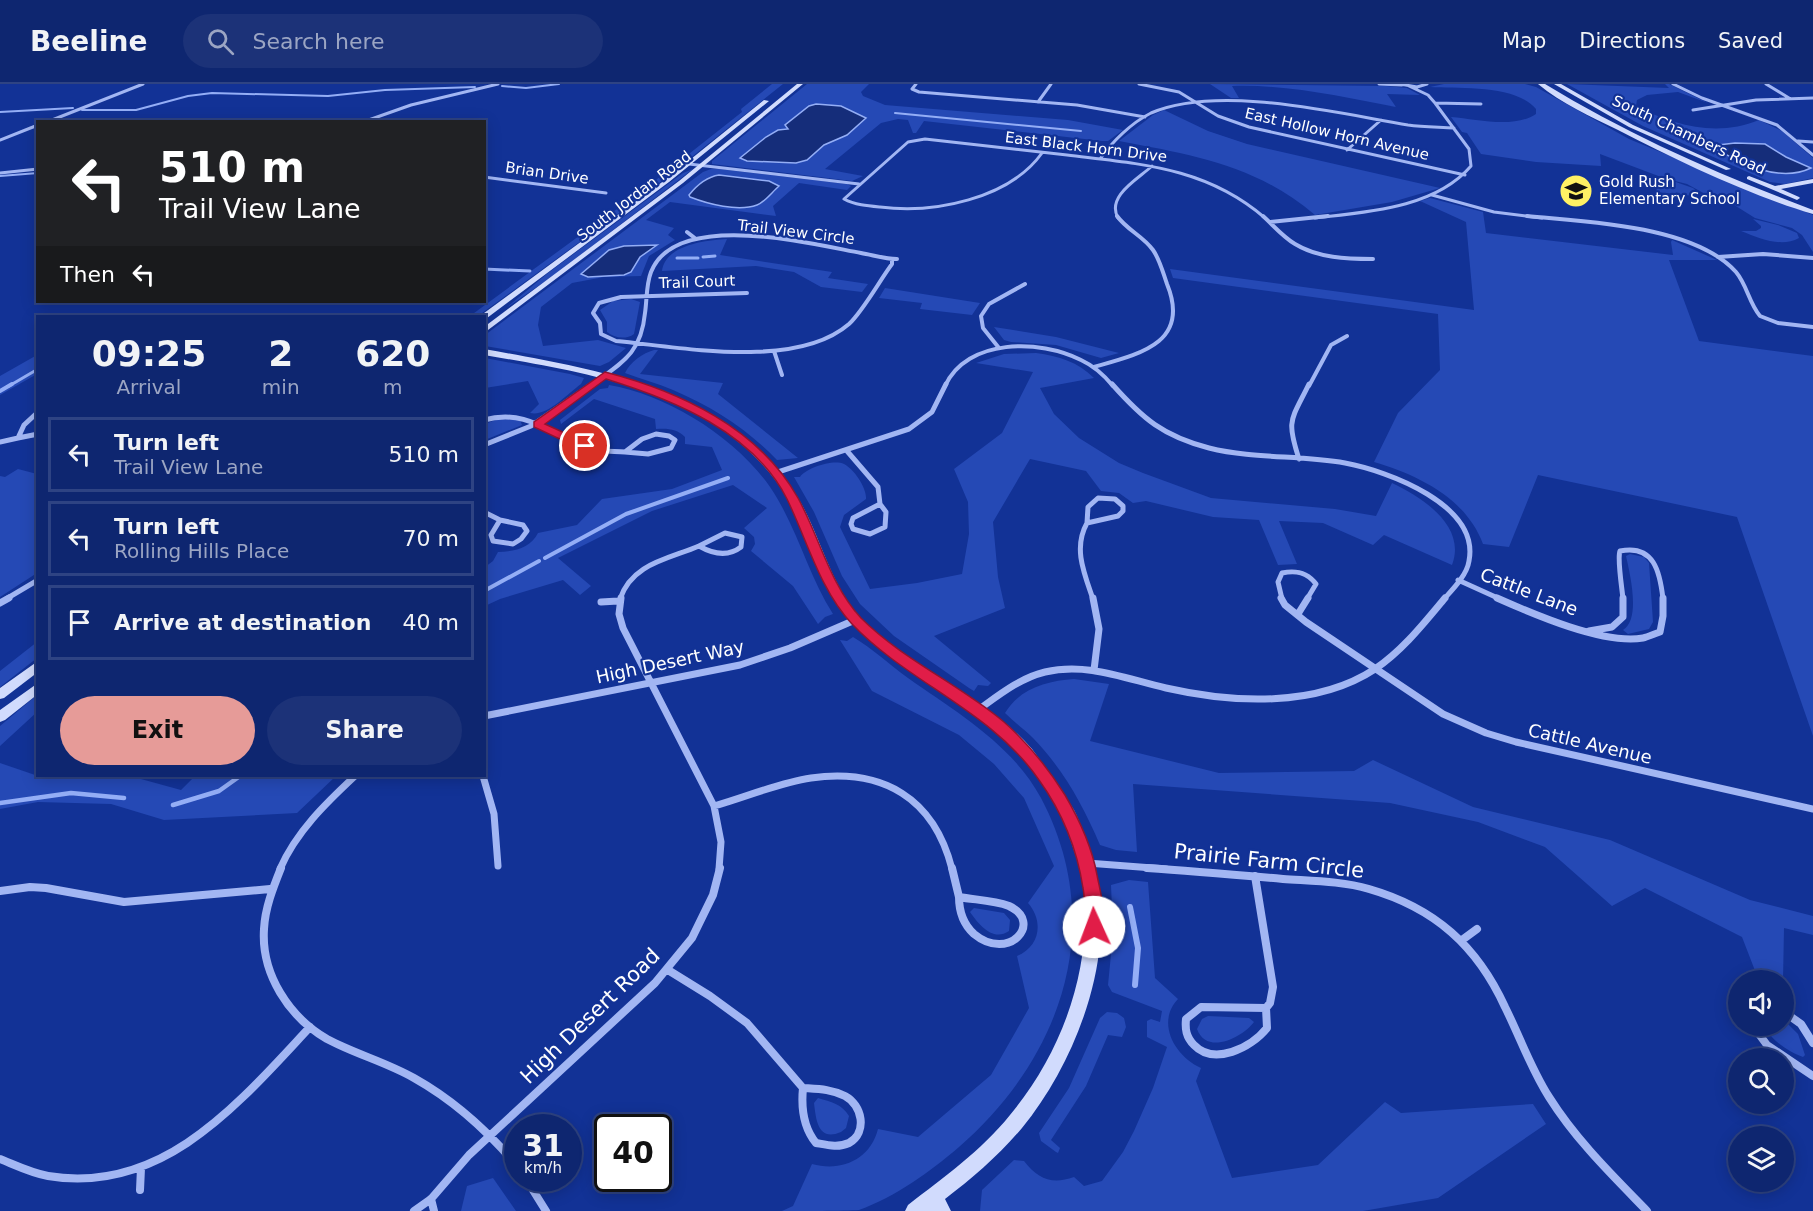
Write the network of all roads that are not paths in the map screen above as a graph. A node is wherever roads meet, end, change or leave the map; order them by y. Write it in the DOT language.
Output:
graph roads {
  1 [pos="143,84"];
  2 [pos="498,84"];
  3 [pos="788,84"];
  4 [pos="800,84"];
  5 [pos="916,84"];
  6 [pos="1052,84"];
  7 [pos="1139,84"];
  8 [pos="1379,84"];
  9 [pos="1433,84"];
  10 [pos="1541,84"];
  11 [pos="1557,84"];
  12 [pos="1673,84"];
  13 [pos="1766,84"];
  14 [pos="1404,85"];
  15 [pos="1426,85"];
  16 [pos="779,91"];
  17 [pos="914,91"];
  18 [pos="908,92"];
  19 [pos="1428,95"];
  20 [pos="770,98"];
  21 [pos="1790,98"];
  22 [pos="1813,99"];
  23 [pos="1195,101"];
  24 [pos="1038,102"];
  25 [pos="1436,103"];
  26 [pos="1481,104"];
  27 [pos="1720,105"];
  28 [pos="1693,110"];
  29 [pos="1145,117"];
  30 [pos="52,120"];
  31 [pos="369,120"];
  32 [pos="1381,120"];
  33 [pos="36,126"];
  34 [pos="1454,128"];
  35 [pos="0,140"];
  36 [pos="1797,141"];
  37 [pos="1813,142"];
  38 [pos="1347,150"];
  39 [pos="1042,153"];
  40 [pos="1813,155"];
  41 [pos="1100,159"];
  42 [pos="689,164"];
  43 [pos="702,165"];
  44 [pos="1152,166"];
  45 [pos="36,169"];
  46 [pos="0,173"];
  47 [pos="1465,175"];
  48 [pos="486,177"];
  49 [pos="1813,181"];
  50 [pos="860,184"];
  51 [pos="1775,189"];
  52 [pos="1760,192"];
  53 [pos="606,193"];
  54 [pos="1432,195"];
  55 [pos="845,200"];
  56 [pos="837,202"];
  57 [pos="1813,204"];
  58 [pos="1813,212"];
  59 [pos="1270,222"];
  60 [pos="687,232"];
  61 [pos="696,239"];
  62 [pos="1718,257"];
  63 [pos="1813,258"];
  64 [pos="1373,259"];
  65 [pos="1025,284"];
  66 [pos="747,293"];
  67 [pos="648,296"];
  68 [pos="485,315"];
  69 [pos="1767,319"];
  70 [pos="1761,321"];
  71 [pos="1813,327"];
  72 [pos="486,329"];
  73 [pos="1347,336"];
  74 [pos="638,343"];
  75 [pos="999,348"];
  76 [pos="774,351"];
  77 [pos="486,352"];
  78 [pos="1094,367"];
  79 [pos="605,375"];
  80 [pos="782,375"];
  81 [pos="36,414"];
  82 [pos="486,420"];
  83 [pos="537,424"];
  84 [pos="36,434"];
  85 [pos="18,438"];
  86 [pos="0,442"];
  87 [pos="486,444"];
  88 [pos="847,451"];
  89 [pos="625,452"];
  90 [pos="1299,459"];
  91 [pos="775,473"];
  92 [pos="880,504"];
  93 [pos="486,513"];
  94 [pos="500,520"];
  95 [pos="1087,523"];
  96 [pos="699,546"];
  97 [pos="1458,580"];
  98 [pos="36,581"];
  99 [pos="618,601"];
  100 [pos="601,602"];
  101 [pos="0,603"];
  102 [pos="1298,614"];
  103 [pos="855,620"];
  104 [pos="1589,631"];
  105 [pos="36,667"];
  106 [pos="1094,670"];
  107 [pos="1374,670"];
  108 [pos="652,683"];
  109 [pos="36,689"];
  110 [pos="0,694"];
  111 [pos="978,710"];
  112 [pos="486,716"];
  113 [pos="0,717"];
  114 [pos="354,777"];
  115 [pos="483,777"];
  116 [pos="714,806"];
  117 [pos="1813,809"];
  118 [pos="1087,862"];
  119 [pos="498,866"];
  120 [pos="1255,876"];
  121 [pos="270,889"];
  122 [pos="0,891"];
  123 [pos="959,897"];
  124 [pos="1477,929"];
  125 [pos="1462,940"];
  126 [pos="668,969"];
  127 [pos="1266,1008"];
  128 [pos="1794,1019"];
  129 [pos="310,1027"];
  130 [pos="1760,1036"];
  131 [pos="1813,1043"];
  132 [pos="1813,1076"];
  133 [pos="803,1088"];
  134 [pos="490,1135"];
  135 [pos="504,1151"];
  136 [pos="0,1159"];
  137 [pos="141,1168"];
  138 [pos="140,1190"];
  139 [pos="534,1192"];
  140 [pos="431,1199"];
  141 [pos="938,1205"];
  142 [pos="414,1211"];
  143 [pos="434,1211"];
  144 [pos="546,1211"];
  145 [pos="914,1211"];
  146 [pos="1647,1211"];
  1 -- 30 [label="street"];
  2 -- 31 [label="street"];
  3 -- 16 [label="main road"];
  4 -- 43 [label="main road, South Jordan Road"];
  5 -- 17 [label="street"];
  6 -- 24 [label="street"];
  7 -- 23 [label="street, East Hollow Horn Avenue"];
  8 -- 14 [label="street"];
  9 -- 15 [label="street"];
  10 -- 52 [label="main road, South Chambers Road"];
  11 -- 51 [label="main road, South Chambers Road"];
  12 -- 27 [label="street"];
  13 -- 21 [label="street"];
  14 -- 15 [label="street"];
  14 -- 19 [label="street"];
  15 -- 19 [label="street"];
  17 -- 18 [label="street"];
  17 -- 24 [label="street"];
  19 -- 25 [label="street"];
  20 -- 42 [label="main road, South Jordan Road"];
  21 -- 22 [label="street"];
  21 -- 27 [label="street"];
  23 -- 29 [label="street"];
  23 -- 32 [label="street"];
  23 -- 38 [label="street, East Hollow Horn Avenue"];
  24 -- 29 [label="street"];
  25 -- 26 [label="street"];
  25 -- 34 [label="street"];
  27 -- 28 [label="street"];
  27 -- 36 [label="street"];
  29 -- 41 [label="street"];
  32 -- 34 [label="street"];
  32 -- 38 [label="street"];
  33 -- 35 [label="street"];
  34 -- 47 [label="street"];
  36 -- 37 [label="street"];
  36 -- 40 [label="street"];
  38 -- 47 [label="street, East Hollow Horn Avenue"];
  39 -- 41 [label="street, East Black Horn Drive"];
  39 -- 50 [label="street, East Black Horn Drive"];
  39 -- 55 [label="street"];
  41 -- 44 [label="street, East Black Horn Drive"];
  42 -- 43 [label="street"];
  42 -- 68 [label="main road, South Jordan Road"];
  43 -- 50 [label="street"];
  43 -- 72 [label="main road, South Jordan Road"];
  44 -- 59 [label="street, East Black Horn Drive"];
  44 -- 78 [label="street"];
  45 -- 46 [label="street"];
  47 -- 54 [label="street"];
  48 -- 53 [label="street, Brian Drive"];
  49 -- 51 [label="main road"];
  50 -- 55 [label="street, East Black Horn Drive"];
  51 -- 52 [label="main road"];
  51 -- 57 [label="main road, South Chambers Road"];
  52 -- 58 [label="main road, South Chambers Road"];
  54 -- 59 [label="street"];
  54 -- 62 [label="street"];
  55 -- 56 [label="street"];
  59 -- 64 [label="street, East Black Horn Drive"];
  60 -- 61 [label="street"];
  61 -- 67 [label="street, Trail View Circle"];
  61 -- 76 [label="street, Trail View Circle"];
  62 -- 63 [label="street"];
  62 -- 69 [label="street"];
  65 -- 75 [label="street"];
  66 -- 67 [label="street, Trail Court"];
  67 -- 74 [label="street, Trail View Circle"];
  67 -- 74 [label="street, Trail View Circle"];
  69 -- 70 [label="street"];
  69 -- 71 [label="street"];
  73 -- 90 [label="street"];
  74 -- 76 [label="street, Trail View Circle"];
  74 -- 79 [label="street"];
  75 -- 78 [label="street"];
  75 -- 88 [label="street"];
  76 -- 80 [label="street"];
  77 -- 79 [label="main road"];
  78 -- 90 [label="street"];
  79 -- 83 [label="street"];
  79 -- 91 [label="main road"];
  81 -- 85 [label="street"];
  82 -- 83 [label="street"];
  83 -- 87 [label="street"];
  83 -- 89 [label="street"];
  84 -- 85 [label="street"];
  85 -- 86 [label="street"];
  88 -- 91 [label="street"];
  88 -- 92 [label="street"];
  89 -- 89 [label="street"];
  90 -- 97 [label="street"];
  91 -- 103 [label="main road"];
  92 -- 92 [label="street"];
  93 -- 94 [label="street"];
  94 -- 94 [label="street"];
  95 -- 95 [label="street"];
  95 -- 106 [label="street"];
  96 -- 96 [label="street"];
  96 -- 99 [label="street"];
  97 -- 104 [label="street, Cattle Lane"];
  97 -- 107 [label="street"];
  98 -- 101 [label="street"];
  99 -- 100 [label="street"];
  99 -- 108 [label="street, High Desert Road"];
  102 -- 102 [label="street, Cattle Avenue"];
  102 -- 107 [label="street, Cattle Avenue"];
  103 -- 108 [label="street, High Desert Way"];
  103 -- 111 [label="main road"];
  104 -- 104 [label="street, Cattle Lane"];
  105 -- 110 [label="main road"];
  106 -- 107 [label="street"];
  106 -- 111 [label="street"];
  107 -- 117 [label="street, Cattle Avenue"];
  108 -- 112 [label="street, High Desert Way"];
  108 -- 116 [label="street, High Desert Road"];
  109 -- 113 [label="main road"];
  111 -- 118 [label="main road"];
  114 -- 121 [label="street"];
  115 -- 119 [label="street"];
  116 -- 123 [label="street"];
  116 -- 126 [label="street, High Desert Road"];
  118 -- 120 [label="street, Prairie Farm Circle"];
  118 -- 141 [label="main road"];
  120 -- 125 [label="street, Prairie Farm Circle"];
  120 -- 127 [label="street"];
  121 -- 122 [label="street"];
  121 -- 129 [label="street"];
  123 -- 123 [label="street"];
  124 -- 125 [label="street"];
  125 -- 146 [label="street, Prairie Farm Circle"];
  126 -- 133 [label="street"];
  126 -- 134 [label="street, High Desert Road"];
  127 -- 127 [label="street"];
  128 -- 131 [label="street"];
  129 -- 134 [label="street"];
  129 -- 137 [label="street"];
  130 -- 132 [label="street"];
  133 -- 133 [label="street"];
  134 -- 135 [label="street"];
  134 -- 140 [label="street, High Desert Road"];
  136 -- 137 [label="street"];
  137 -- 138 [label="street"];
  139 -- 144 [label="street"];
  140 -- 142 [label="street, High Desert Road"];
  140 -- 143 [label="street"];
  141 -- 145 [label="main road"];
}
